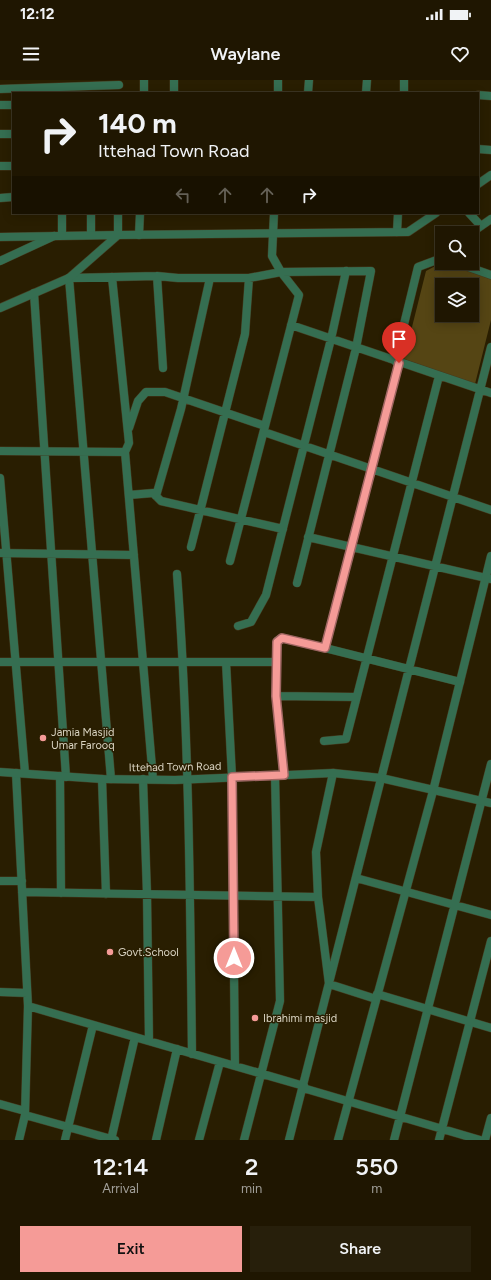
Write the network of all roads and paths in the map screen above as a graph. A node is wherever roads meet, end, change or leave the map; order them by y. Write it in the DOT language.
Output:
graph roads {
  1 [pos="144,80"];
  2 [pos="174,80"];
  3 [pos="278,80"];
  4 [pos="309,80"];
  5 [pos="367,80"];
  6 [pos="404,80"];
  7 [pos="93,83"];
  8 [pos="66,86"];
  9 [pos="119,86"];
  10 [pos="0,89"];
  11 [pos="144,92"];
  12 [pos="174,92"];
  13 [pos="278,92"];
  14 [pos="308,92"];
  15 [pos="366,92"];
  16 [pos="404,92"];
  17 [pos="479,95"];
  18 [pos="491,96"];
  19 [pos="0,105"];
  20 [pos="12,105"];
  21 [pos="0,134"];
  22 [pos="12,134"];
  23 [pos="479,149"];
  24 [pos="491,150"];
  25 [pos="0,166"];
  26 [pos="12,166"];
  27 [pos="12,197"];
  28 [pos="0,198"];
  29 [pos="62,214"];
  30 [pos="91,214"];
  31 [pos="118,214"];
  32 [pos="140,214"];
  33 [pos="274,214"];
  34 [pos="398,214"];
  35 [pos="435,214"];
  36 [pos="470,214"];
  37 [pos="491,219"];
  38 [pos="481,226"];
  39 [pos="397,232"];
  40 [pos="91,234"];
  41 [pos="118,234"];
  42 [pos="139,234"];
  43 [pos="59,235"];
  44 [pos="273,235"];
  45 [pos="0,237"];
  46 [pos="0,261"];
  47 [pos="435,261"];
  48 [pos="477,270"];
  49 [pos="346,271"];
  50 [pos="281,272"];
  51 [pos="491,275"];
  52 [pos="157,276"];
  53 [pos="112,277"];
  54 [pos="70,278"];
  55 [pos="210,278"];
  56 [pos="249,278"];
  57 [pos="34,293"];
  58 [pos="0,308"];
  59 [pos="291,325"];
  60 [pos="331,339"];
  61 [pos="491,347"];
  62 [pos="356,348"];
  63 [pos="397,362"];
  64 [pos="163,368"];
  65 [pos="439,376"];
  66 [pos="481,390"];
  67 [pos="491,393"];
  68 [pos="183,400"];
  69 [pos="225,412"];
  70 [pos="264,429"];
  71 [pos="128,431"];
  72 [pos="304,446"];
  73 [pos="0,451"];
  74 [pos="44,451"];
  75 [pos="84,451"];
  76 [pos="125,452"];
  77 [pos="329,455"];
  78 [pos="371,469"];
  79 [pos="0,478"];
  80 [pos="412,483"];
  81 [pos="129,495"];
  82 [pos="156,496"];
  83 [pos="453,497"];
  84 [pos="201,510"];
  85 [pos="491,510"];
  86 [pos="241,519"];
  87 [pos="283,528"];
  88 [pos="308,537"];
  89 [pos="191,547"];
  90 [pos="351,547"];
  91 [pos="3,553"];
  92 [pos="51,554"];
  93 [pos="92,554"];
  94 [pos="134,555"];
  95 [pos="393,556"];
  96 [pos="491,556"];
  97 [pos="230,561"];
  98 [pos="435,566"];
  99 [pos="177,574"];
  100 [pos="488,579"];
  101 [pos="297,583"];
  102 [pos="238,626"];
  103 [pos="325,648"];
  104 [pos="366,658"];
  105 [pos="0,662"];
  106 [pos="15,662"];
  107 [pos="58,662"];
  108 [pos="102,662"];
  109 [pos="143,662"];
  110 [pos="184,662"];
  111 [pos="226,662"];
  112 [pos="276,662"];
  113 [pos="409,669"];
  114 [pos="460,682"];
  115 [pos="276,696"];
  116 [pos="356,697"];
  117 [pos="324,741"];
  118 [pos="491,764"];
  119 [pos="0,772"];
  120 [pos="20,773"];
  121 [pos="333,773"];
  122 [pos="275,775"];
  123 [pos="284,775"];
  124 [pos="63,776"];
  125 [pos="232,777"];
  126 [pos="381,778"];
  127 [pos="102,779"];
  128 [pos="111,779"];
  129 [pos="143,779"];
  130 [pos="153,779"];
  131 [pos="189,779"];
  132 [pos="433,791"];
  133 [pos="482,801"];
  134 [pos="491,803"];
  135 [pos="356,878"];
  136 [pos="0,881"];
  137 [pos="22,881"];
  138 [pos="22,892"];
  139 [pos="62,893"];
  140 [pos="406,893"];
  141 [pos="106,894"];
  142 [pos="148,894"];
  143 [pos="190,895"];
  144 [pos="234,896"];
  145 [pos="277,896"];
  146 [pos="318,897"];
  147 [pos="455,905"];
  148 [pos="491,915"];
  149 [pos="491,941"];
  150 [pos="329,984"];
  151 [pos="0,992"];
  152 [pos="27,993"];
  153 [pos="377,996"];
  154 [pos="28,1006"];
  155 [pos="428,1009"];
  156 [pos="470,1022"];
  157 [pos="93,1025"];
  158 [pos="491,1028"];
  159 [pos="135,1037"];
  160 [pos="149,1041"];
  161 [pos="177,1049"];
  162 [pos="192,1054"];
  163 [pos="220,1062"];
  164 [pos="235,1066"];
  165 [pos="261,1073"];
  166 [pos="303,1087"];
  167 [pos="349,1101"];
  168 [pos="0,1104"];
  169 [pos="25,1113"];
  170 [pos="400,1116"];
  171 [pos="491,1118"];
  172 [pos="68,1127"];
  173 [pos="442,1129"];
  174 [pos="19,1140"];
  175 [pos="65,1140"];
  176 [pos="112,1140"];
  177 [pos="156,1140"];
  178 [pos="199,1140"];
  179 [pos="244,1140"];
  180 [pos="289,1140"];
  181 [pos="338,1140"];
  182 [pos="394,1140"];
  183 [pos="439,1140"];
  184 [pos="480,1140"];
  185 [pos="485,1140"];
  1 -- 11 [label="street"];
  2 -- 12 [label="street"];
  3 -- 13 [label="street"];
  4 -- 14 [label="street"];
  5 -- 15 [label="street"];
  6 -- 16 [label="street"];
  7 -- 8 [label="street"];
  7 -- 9 [label="street"];
  8 -- 10 [label="street"];
  17 -- 18 [label="street"];
  19 -- 20 [label="street"];
  21 -- 22 [label="street"];
  23 -- 24 [label="street"];
  25 -- 26 [label="street"];
  27 -- 28 [label="street"];
  29 -- 43 [label="street"];
  30 -- 40 [label="street"];
  31 -- 41 [label="street"];
  32 -- 42 [label="street"];
  33 -- 44 [label="street"];
  34 -- 39 [label="street"];
  35 -- 39 [label="street"];
  36 -- 38 [label="street"];
  37 -- 38 [label="street"];
  39 -- 44 [label="street"];
  40 -- 41 [label="street"];
  40 -- 43 [label="street"];
  41 -- 42 [label="street"];
  41 -- 54 [label="street"];
  42 -- 44 [label="street"];
  43 -- 45 [label="street"];
  43 -- 46 [label="street"];
  44 -- 50 [label="street"];
  47 -- 63 [label="street"];
  48 -- 51 [label="street"];
  49 -- 50 [label="street"];
  49 -- 60 [label="street"];
  49 -- 62 [label="street"];
  50 -- 56 [label="street"];
  50 -- 59 [label="street"];
  52 -- 53 [label="street"];
  52 -- 55 [label="street"];
  52 -- 64 [label="street"];
  53 -- 54 [label="street"];
  53 -- 71 [label="street"];
  54 -- 57 [label="street"];
  54 -- 75 [label="street"];
  55 -- 56 [label="street"];
  55 -- 68 [label="street"];
  56 -- 69 [label="street"];
  57 -- 58 [label="street"];
  57 -- 74 [label="street"];
  59 -- 60 [label="street"];
  59 -- 70 [label="street"];
  60 -- 62 [label="street"];
  60 -- 72 [label="street"];
  61 -- 66 [label="street"];
  62 -- 63 [label="street"];
  62 -- 77 [label="street"];
  63 -- 65 [label="street"];
  63 -- 78 [label="street"];
  65 -- 66 [label="street"];
  65 -- 80 [label="street"];
  66 -- 67 [label="street"];
  66 -- 83 [label="street"];
  68 -- 69 [label="street"];
  68 -- 71 [label="street"];
  68 -- 82 [label="street"];
  69 -- 70 [label="street"];
  69 -- 84 [label="street"];
  70 -- 72 [label="street"];
  70 -- 86 [label="street"];
  71 -- 76 [label="street"];
  72 -- 77 [label="street"];
  72 -- 87 [label="street"];
  73 -- 74 [label="street"];
  74 -- 75 [label="street"];
  74 -- 92 [label="street"];
  75 -- 76 [label="street"];
  75 -- 93 [label="street"];
  76 -- 81 [label="street"];
  77 -- 78 [label="street"];
  77 -- 88 [label="street"];
  78 -- 80 [label="street"];
  78 -- 90 [label="street"];
  79 -- 91 [label="street"];
  80 -- 83 [label="street"];
  80 -- 95 [label="street"];
  81 -- 82 [label="street"];
  81 -- 94 [label="street"];
  82 -- 84 [label="street"];
  83 -- 85 [label="street"];
  83 -- 98 [label="street"];
  84 -- 86 [label="street"];
  84 -- 89 [label="street"];
  86 -- 87 [label="street"];
  86 -- 97 [label="street"];
  87 -- 102 [label="street"];
  88 -- 90 [label="street"];
  88 -- 101 [label="street"];
  90 -- 95 [label="street"];
  90 -- 103 [label="street"];
  91 -- 92 [label="street"];
  91 -- 106 [label="street"];
  92 -- 93 [label="street"];
  92 -- 107 [label="street"];
  93 -- 94 [label="street"];
  93 -- 108 [label="street"];
  94 -- 109 [label="street"];
  95 -- 98 [label="street"];
  95 -- 104 [label="street"];
  96 -- 100 [label="street"];
  98 -- 100 [label="street"];
  98 -- 113 [label="street"];
  99 -- 110 [label="street"];
  100 -- 114 [label="street"];
  103 -- 104 [label="street"];
  103 -- 112 [label="street"];
  104 -- 113 [label="street"];
  104 -- 116 [label="street"];
  105 -- 106 [label="street"];
  106 -- 107 [label="street"];
  106 -- 120 [label="street"];
  107 -- 108 [label="street"];
  107 -- 124 [label="street"];
  108 -- 109 [label="street"];
  108 -- 128 [label="street"];
  109 -- 110 [label="street"];
  109 -- 130 [label="street"];
  110 -- 111 [label="street"];
  110 -- 131 [label="street"];
  111 -- 112 [label="street"];
  111 -- 125 [label="street"];
  112 -- 115 [label="street"];
  113 -- 114 [label="street"];
  113 -- 126 [label="street"];
  114 -- 132 [label="street"];
  115 -- 116 [label="street"];
  115 -- 123 [label="street"];
  116 -- 117 [label="street"];
  118 -- 133 [label="street"];
  119 -- 120 [label="street, Ittehad Town Road"];
  120 -- 124 [label="street, Ittehad Town Road"];
  120 -- 137 [label="street"];
  121 -- 123 [label="street, Ittehad Town Road"];
  121 -- 126 [label="street, Ittehad Town Road"];
  121 -- 146 [label="street"];
  122 -- 123 [label="street, Ittehad Town Road"];
  122 -- 125 [label="street, Ittehad Town Road"];
  122 -- 145 [label="street"];
  124 -- 127 [label="street, Ittehad Town Road"];
  124 -- 139 [label="street"];
  125 -- 131 [label="street, Ittehad Town Road"];
  125 -- 144 [label="street"];
  126 -- 132 [label="street, Ittehad Town Road"];
  126 -- 135 [label="street"];
  127 -- 128 [label="street, Ittehad Town Road"];
  127 -- 141 [label="street"];
  128 -- 129 [label="street, Ittehad Town Road"];
  129 -- 130 [label="street, Ittehad Town Road"];
  129 -- 142 [label="street"];
  130 -- 131 [label="street, Ittehad Town Road"];
  131 -- 143 [label="street"];
  132 -- 133 [label="street, Ittehad Town Road"];
  132 -- 140 [label="street"];
  133 -- 134 [label="street, Ittehad Town Road"];
  133 -- 147 [label="street"];
  135 -- 140 [label="street"];
  135 -- 150 [label="street"];
  136 -- 137 [label="street"];
  137 -- 138 [label="street"];
  138 -- 139 [label="street"];
  138 -- 152 [label="street"];
  139 -- 141 [label="street"];
  140 -- 147 [label="street"];
  140 -- 153 [label="street"];
  141 -- 142 [label="street"];
  142 -- 143 [label="street"];
  142 -- 160 [label="street"];
  143 -- 144 [label="street"];
  143 -- 162 [label="street"];
  144 -- 145 [label="street"];
  144 -- 164 [label="street"];
  145 -- 146 [label="street"];
  145 -- 165 [label="street"];
  146 -- 150 [label="street"];
  147 -- 148 [label="street"];
  147 -- 155 [label="street"];
  149 -- 156 [label="street"];
  150 -- 153 [label="street"];
  150 -- 166 [label="street"];
  151 -- 152 [label="street"];
  152 -- 154 [label="street"];
  153 -- 155 [label="street"];
  153 -- 167 [label="street"];
  154 -- 157 [label="street"];
  154 -- 169 [label="street"];
  155 -- 156 [label="street"];
  155 -- 170 [label="street"];
  156 -- 158 [label="street"];
  156 -- 173 [label="street"];
  157 -- 159 [label="street"];
  157 -- 172 [label="street"];
  159 -- 160 [label="street"];
  159 -- 176 [label="street"];
  160 -- 161 [label="street"];
  161 -- 162 [label="street"];
  161 -- 177 [label="street"];
  162 -- 163 [label="street"];
  163 -- 164 [label="street"];
  163 -- 178 [label="street"];
  164 -- 165 [label="street"];
  165 -- 166 [label="street"];
  165 -- 179 [label="street"];
  166 -- 167 [label="street"];
  166 -- 180 [label="street"];
  167 -- 170 [label="street"];
  167 -- 181 [label="street"];
  168 -- 169 [label="street"];
  169 -- 172 [label="street"];
  169 -- 174 [label="street"];
  170 -- 173 [label="street"];
  170 -- 182 [label="street"];
  171 -- 185 [label="street"];
  172 -- 175 [label="street"];
  172 -- 176 [label="street"];
  173 -- 183 [label="street"];
  173 -- 184 [label="street"];
}
